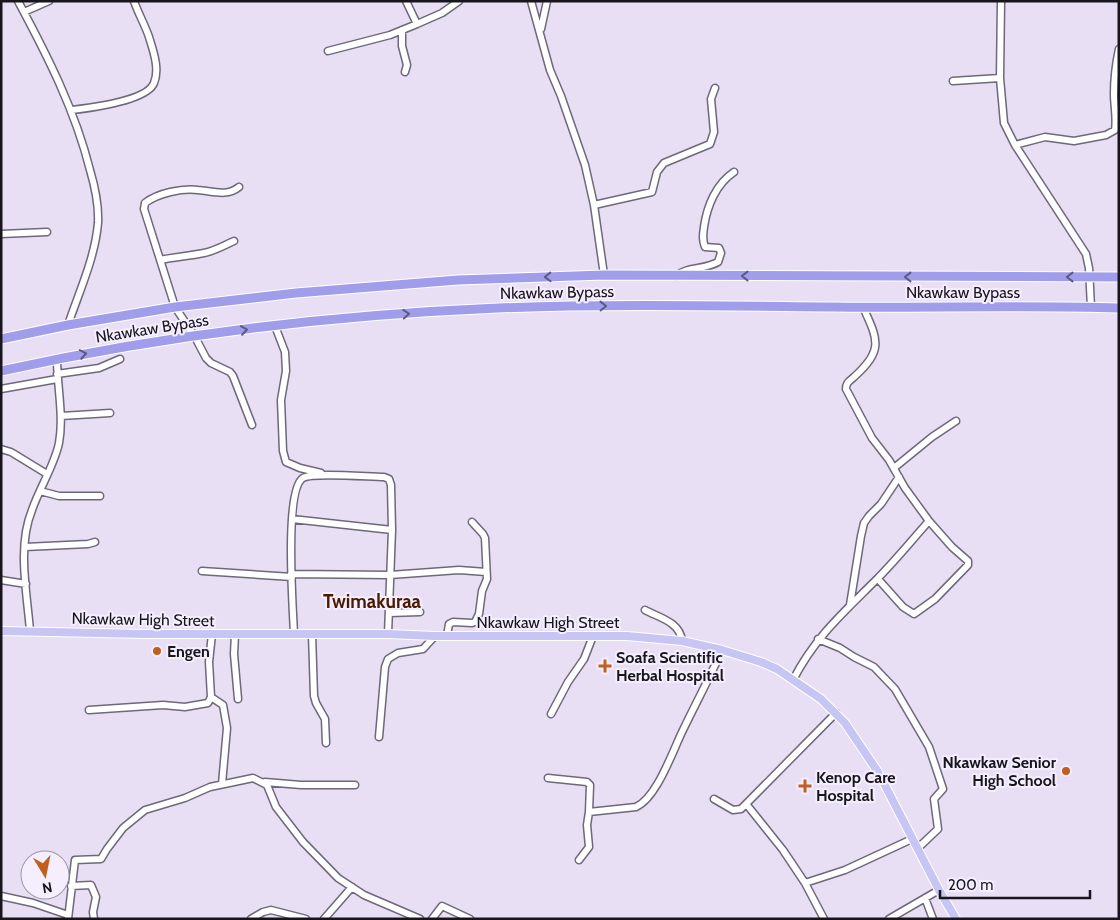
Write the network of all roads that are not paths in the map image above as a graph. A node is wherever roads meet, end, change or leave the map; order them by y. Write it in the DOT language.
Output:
graph roads {
  1 [pos="18,1"];
  2 [pos="49,1"];
  3 [pos="134,1"];
  4 [pos="406,1"];
  5 [pos="459,1"];
  6 [pos="531,1"];
  7 [pos="547,1"];
  8 [pos="1001,1"];
  9 [pos="24,12"];
  10 [pos="417,24"];
  11 [pos="402,30"];
  12 [pos="540,32"];
  13 [pos="1119,49"];
  14 [pos="328,51"];
  15 [pos="405,72"];
  16 [pos="1000,78"];
  17 [pos="953,81"];
  18 [pos="715,88"];
  19 [pos="72,110"];
  20 [pos="1015,145"];
  21 [pos="734,172"];
  22 [pos="239,187"];
  23 [pos="594,205"];
  24 [pos="47,232"];
  25 [pos="1,234"];
  26 [pos="234,240"];
  27 [pos="160,260"];
  28 [pos="604,275"];
  29 [pos="676,276"];
  30 [pos="1089,277"];
  31 [pos="1119,277"];
  32 [pos="864,307"];
  33 [pos="1091,307"];
  34 [pos="175,308"];
  35 [pos="1119,308"];
  36 [pos="68,326"];
  37 [pos="275,326"];
  38 [pos="194,337"];
  39 [pos="1,339"];
  40 [pos="57,359"];
  41 [pos="120,359"];
  42 [pos="1,371"];
  43 [pos="57,377"];
  44 [pos="1,389"];
  45 [pos="110,413"];
  46 [pos="61,416"];
  47 [pos="956,421"];
  48 [pos="252,426"];
  49 [pos="1,449"];
  50 [pos="894,468"];
  51 [pos="47,474"];
  52 [pos="333,476"];
  53 [pos="899,477"];
  54 [pos="40,491"];
  55 [pos="100,496"];
  56 [pos="292,519"];
  57 [pos="929,521"];
  58 [pos="472,522"];
  59 [pos="392,530"];
  60 [pos="95,542"];
  61 [pos="25,548"];
  62 [pos="202,571"];
  63 [pos="486,572"];
  64 [pos="291,575"];
  65 [pos="390,575"];
  66 [pos="878,579"];
  67 [pos="1,580"];
  68 [pos="26,584"];
  69 [pos="850,604"];
  70 [pos="645,610"];
  71 [pos="420,612"];
  72 [pos="389,613"];
  73 [pos="1,631"];
  74 [pos="30,631"];
  75 [pos="212,634"];
  76 [pos="235,634"];
  77 [pos="294,634"];
  78 [pos="312,634"];
  79 [pos="388,634"];
  80 [pos="435,636"];
  81 [pos="447,636"];
  82 [pos="593,636"];
  83 [pos="818,639"];
  84 [pos="682,640"];
  85 [pos="722,650"];
  86 [pos="793,680"];
  87 [pos="211,697"];
  88 [pos="238,699"];
  89 [pos="89,710"];
  90 [pos="836,713"];
  91 [pos="551,714"];
  92 [pos="379,737"];
  93 [pos="326,743"];
  94 [pos="548,778"];
  95 [pos="265,782"];
  96 [pos="222,784"];
  97 [pos="355,785"];
  98 [pos="714,799"];
  99 [pos="747,805"];
  100 [pos="589,812"];
  101 [pos="912,839"];
  102 [pos="918,848"];
  103 [pos="579,860"];
  104 [pos="805,883"];
  105 [pos="71,886"];
  106 [pos="352,887"];
  107 [pos="939,890"];
  108 [pos="1,896"];
  109 [pos="925,898"];
  110 [pos="68,917"];
  111 [pos="432,918"];
  112 [pos="94,919"];
  113 [pos="251,919"];
  114 [pos="306,919"];
  115 [pos="324,919"];
  116 [pos="420,919"];
  117 [pos="470,919"];
  118 [pos="824,919"];
  119 [pos="889,919"];
  120 [pos="933,919"];
  121 [pos="956,919"];
  1 -- 9 [label="street"];
  2 -- 9 [label="street"];
  3 -- 19 [label="street"];
  4 -- 10 [label="street"];
  5 -- 10 [label="street"];
  6 -- 12 [label="street"];
  7 -- 12 [label="street"];
  8 -- 16 [label="street"];
  9 -- 19 [label="street"];
  10 -- 11 [label="street"];
  11 -- 14 [label="street"];
  11 -- 15 [label="street"];
  12 -- 23 [label="street"];
  13 -- 20 [label="street"];
  16 -- 17 [label="street"];
  16 -- 20 [label="street"];
  18 -- 23 [label="street"];
  19 -- 36 [label="street"];
  20 -- 30 [label="street"];
  21 -- 29 [label="street"];
  22 -- 27 [label="street"];
  23 -- 28 [label="street"];
  24 -- 25 [label="street"];
  26 -- 27 [label="street"];
  27 -- 34 [label="street"];
  28 -- 29 [label="highway, Nkawkaw Bypass"];
  28 -- 34 [label="highway, Nkawkaw Bypass, one-way"];
  30 -- 29 [label="highway, Nkawkaw Bypass, one-way"];
  30 -- 31 [label="highway, Nkawkaw Bypass"];
  30 -- 33 [label="street"];
  32 -- 33 [label="highway, Nkawkaw Bypass"];
  37 -- 32 [label="highway, Nkawkaw Bypass, one-way"];
  32 -- 50 [label="street"];
  33 -- 35 [label="highway, Nkawkaw Bypass"];
  34 -- 36 [label="highway, Nkawkaw Bypass"];
  34 -- 38 [label="street"];
  36 -- 39 [label="highway, Nkawkaw Bypass"];
  38 -- 37 [label="highway, Nkawkaw Bypass, one-way"];
  37 -- 52 [label="street"];
  40 -- 38 [label="highway, Nkawkaw Bypass, one-way"];
  38 -- 48 [label="street"];
  40 -- 42 [label="highway, Nkawkaw Bypass"];
  40 -- 43 [label="street"];
  41 -- 43 [label="street"];
  43 -- 44 [label="street"];
  43 -- 46 [label="street"];
  45 -- 46 [label="street"];
  46 -- 51 [label="street"];
  47 -- 50 [label="street"];
  49 -- 51 [label="street"];
  50 -- 53 [label="street"];
  51 -- 54 [label="street"];
  52 -- 56 [label="street"];
  52 -- 59 [label="street"];
  53 -- 57 [label="street"];
  53 -- 69 [label="street"];
  54 -- 55 [label="street"];
  54 -- 61 [label="street"];
  56 -- 59 [label="street"];
  56 -- 64 [label="street"];
  57 -- 66 [label="street"];
  57 -- 66 [label="street"];
  58 -- 63 [label="street"];
  59 -- 65 [label="street"];
  60 -- 61 [label="street"];
  61 -- 68 [label="street"];
  62 -- 64 [label="street"];
  63 -- 65 [label="street"];
  63 -- 81 [label="street"];
  64 -- 65 [label="street"];
  64 -- 77 [label="street"];
  65 -- 72 [label="street"];
  66 -- 69 [label="street"];
  67 -- 68 [label="street"];
  68 -- 74 [label="street"];
  69 -- 83 [label="street"];
  70 -- 84 [label="street"];
  71 -- 72 [label="street"];
  72 -- 79 [label="street"];
  73 -- 74 [label="main road, Nkawkaw High Street"];
  74 -- 75 [label="main road, Nkawkaw High Street"];
  75 -- 76 [label="main road, Nkawkaw High Street"];
  75 -- 87 [label="street"];
  76 -- 77 [label="main road, Nkawkaw High Street"];
  76 -- 88 [label="street"];
  77 -- 78 [label="main road, Nkawkaw High Street"];
  78 -- 79 [label="main road, Nkawkaw High Street"];
  78 -- 93 [label="street"];
  79 -- 80 [label="main road, Nkawkaw High Street"];
  80 -- 81 [label="main road, Nkawkaw High Street"];
  80 -- 92 [label="street"];
  81 -- 82 [label="main road, Nkawkaw High Street"];
  82 -- 84 [label="main road, Nkawkaw High Street"];
  82 -- 91 [label="street"];
  83 -- 86 [label="street"];
  83 -- 102 [label="street"];
  84 -- 85 [label="main road, Nkawkaw High Street"];
  85 -- 86 [label="main road, Nkawkaw High Street"];
  85 -- 100 [label="street"];
  86 -- 90 [label="main road, Nkawkaw High Street"];
  87 -- 89 [label="street"];
  87 -- 96 [label="street"];
  90 -- 99 [label="street"];
  90 -- 101 [label="main road, Nkawkaw High Street"];
  94 -- 100 [label="street"];
  95 -- 96 [label="street"];
  95 -- 97 [label="street"];
  95 -- 106 [label="street"];
  96 -- 105 [label="street"];
  98 -- 99 [label="street"];
  99 -- 104 [label="street"];
  100 -- 103 [label="street"];
  101 -- 102 [label="main road, Nkawkaw High Street"];
  101 -- 104 [label="street"];
  102 -- 107 [label="main road, Nkawkaw High Street"];
  104 -- 118 [label="street"];
  105 -- 110 [label="street"];
  105 -- 112 [label="street"];
  106 -- 115 [label="street"];
  106 -- 116 [label="street"];
  107 -- 109 [label="street"];
  107 -- 121 [label="main road, Nkawkaw High Street"];
  108 -- 110 [label="street"];
  109 -- 119 [label="street"];
  109 -- 120 [label="street"];
  111 -- 117 [label="street"];
  113 -- 114 [label="street"];
}
